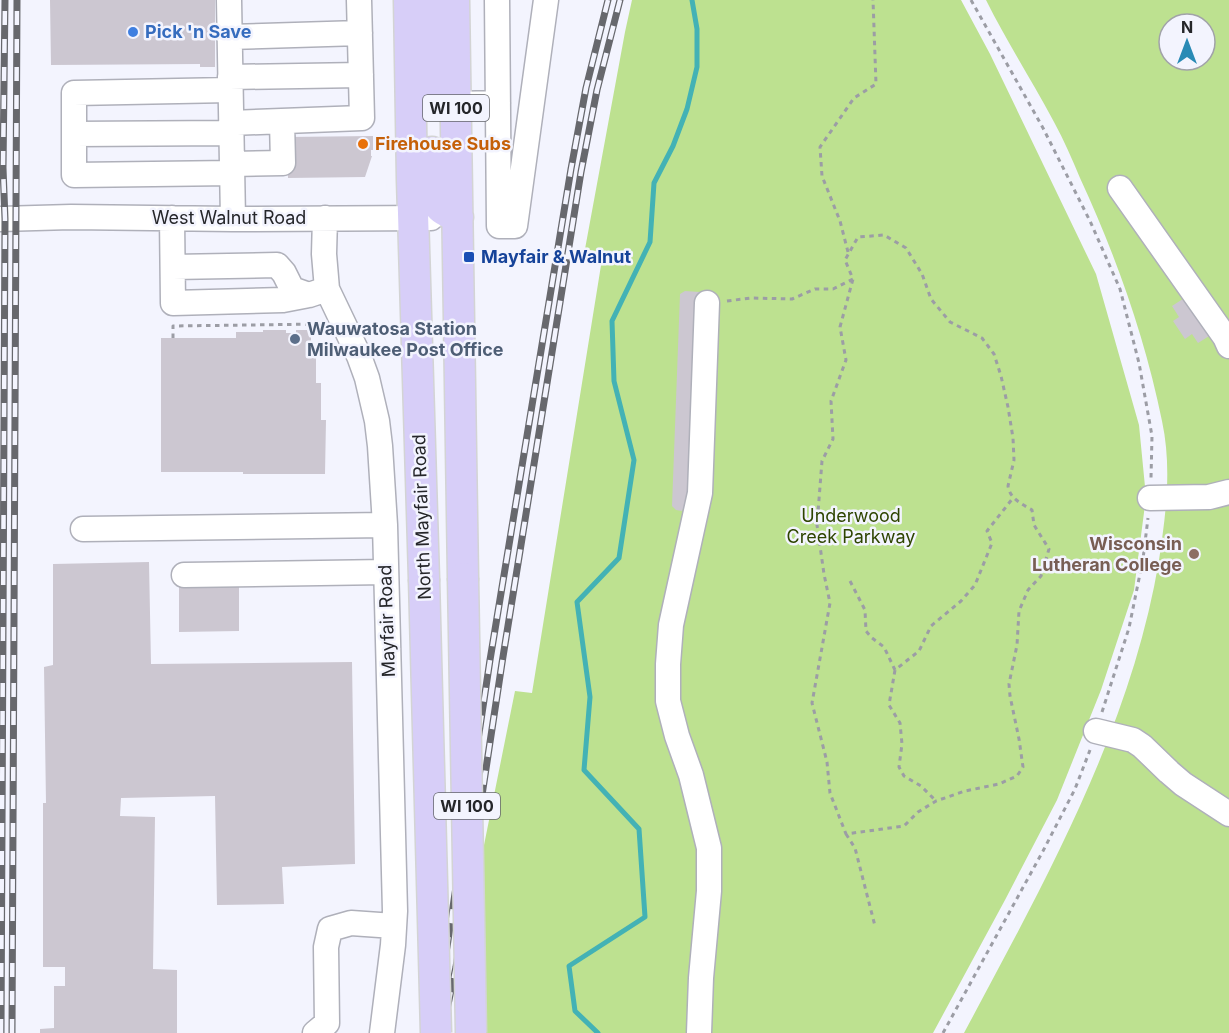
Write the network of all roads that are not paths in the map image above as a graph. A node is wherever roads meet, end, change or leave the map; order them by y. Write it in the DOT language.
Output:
graph roads {
  1 [pos="229,0"];
  2 [pos="359,0"];
  3 [pos="409,0"];
  4 [pos="430,0"];
  5 [pos="454,0"];
  6 [pos="497,0"];
  7 [pos="546,0"];
  8 [pos="360,33"];
  9 [pos="229,37"];
  10 [pos="361,75"];
  11 [pos="230,83"];
  12 [pos="498,103"];
  13 [pos="456,104"];
  14 [pos="282,121"];
  15 [pos="231,128"];
  16 [pos="74,134"];
  17 [pos="232,169"];
  18 [pos="1120,188"];
  19 [pos="458,217"];
  20 [pos="172,218"];
  21 [pos="325,218"];
  22 [pos="0,219"];
  23 [pos="233,219"];
  24 [pos="413,219"];
  25 [pos="173,267"];
  26 [pos="318,292"];
  27 [pos="707,303"];
  28 [pos="1229,346"];
  29 [pos="1229,492"];
  30 [pos="1150,498"];
  31 [pos="385,525"];
  32 [pos="83,529"];
  33 [pos="386,572"];
  34 [pos="463,573"];
  35 [pos="184,575"];
  36 [pos="1096,731"];
  37 [pos="1229,814"];
  38 [pos="394,926"];
  39 [pos="315,1033"];
  40 [pos="382,1033"];
  41 [pos="436,1033"];
  42 [pos="471,1033"];
  43 [pos="699,1033"];
  1 -- 9 [label="street"];
  2 -- 8 [label="street"];
  3 -- 24 [label="main road, North Mayfair Road / WI 100"];
  4 -- 19 [label="main road"];
  5 -- 13 [label="main road, WI 100"];
  6 -- 12 [label="street"];
  7 -- 12 [label="street"];
  8 -- 9 [label="street"];
  8 -- 10 [label="street"];
  9 -- 11 [label="street"];
  10 -- 11 [label="street"];
  10 -- 14 [label="street"];
  11 -- 15 [label="street"];
  11 -- 16 [label="street"];
  12 -- 13 [label="street"];
  13 -- 19 [label="main road, WI 100"];
  14 -- 15 [label="street"];
  14 -- 17 [label="street"];
  15 -- 16 [label="street"];
  15 -- 17 [label="street"];
  16 -- 17 [label="street"];
  17 -- 23 [label="street"];
  18 -- 28 [label="street"];
  19 -- 24 [label="street, West Walnut Road"];
  19 -- 34 [label="main road, WI 100"];
  20 -- 22 [label="street, West Walnut Road"];
  20 -- 23 [label="street, West Walnut Road"];
  20 -- 25 [label="street"];
  21 -- 23 [label="street, West Walnut Road"];
  21 -- 24 [label="street, West Walnut Road"];
  21 -- 26 [label="street, Mayfair Road"];
  24 -- 34 [label="main road"];
  24 -- 41 [label="main road, North Mayfair Road / WI 100, bridge"];
  25 -- 26 [label="street"];
  25 -- 26 [label="street"];
  26 -- 31 [label="street, Mayfair Road"];
  27 -- 43 [label="street"];
  29 -- 30 [label="street"];
  31 -- 32 [label="street"];
  31 -- 33 [label="street, Mayfair Road"];
  33 -- 35 [label="street"];
  33 -- 38 [label="street, Mayfair Road"];
  34 -- 42 [label="main road, WI 100, bridge"];
  36 -- 37 [label="street"];
  38 -- 39 [label="street"];
  38 -- 40 [label="street, Mayfair Road"];
}
